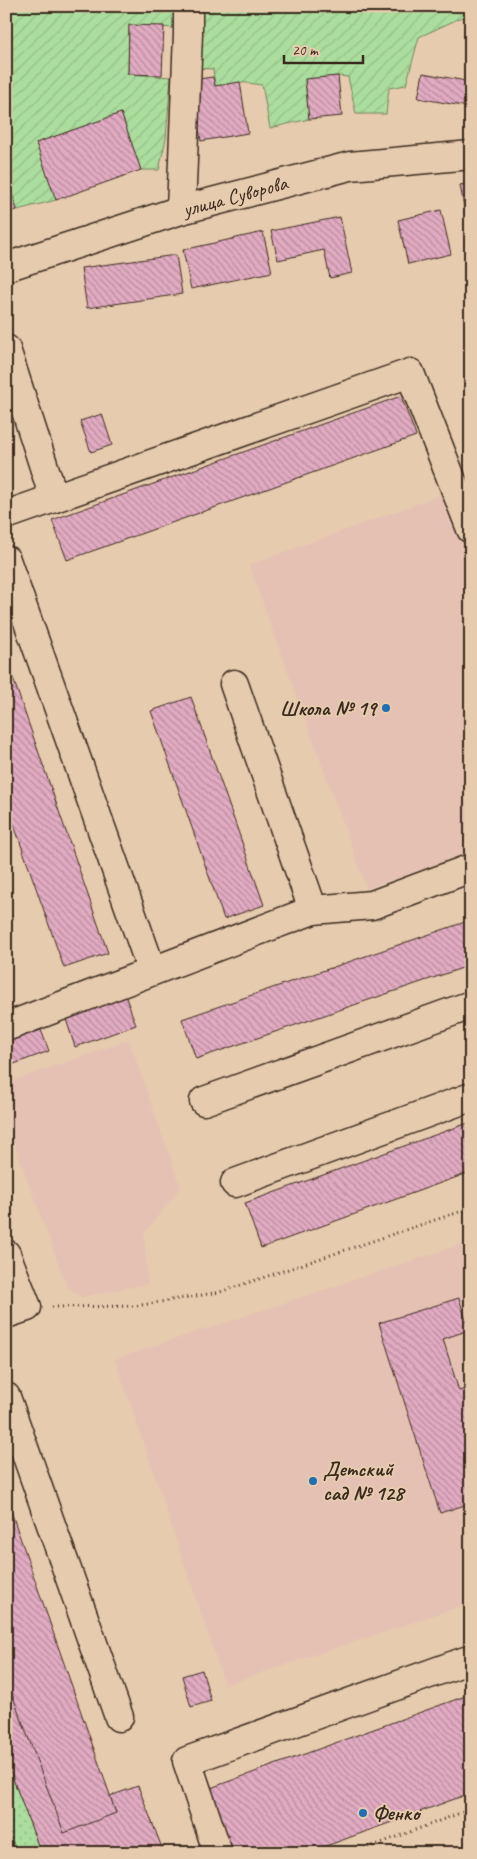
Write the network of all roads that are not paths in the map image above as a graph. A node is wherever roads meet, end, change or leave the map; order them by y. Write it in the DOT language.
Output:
graph roads {
  1 [pos="188,6"];
  2 [pos="471,155"];
  3 [pos="182,210"];
  4 [pos="6,268"];
  5 [pos="6,349"];
  6 [pos="54,498"];
  7 [pos="6,515"];
  8 [pos="471,529"];
  9 [pos="6,560"];
  10 [pos="234,684"];
  11 [pos="471,868"];
  12 [pos="313,910"];
  13 [pos="152,971"];
  14 [pos="471,1005"];
  15 [pos="6,1027"];
  16 [pos="471,1097"];
  17 [pos="204,1101"];
  18 [pos="235,1183"];
  19 [pos="6,1254"];
  20 [pos="16,1311"];
  21 [pos="6,1396"];
  22 [pos="471,1659"];
  23 [pos="119,1717"];
  24 [pos="218,1853"];
  1 -- 3 [label="street"];
  2 -- 3 [label="street, улица Суворова"];
  3 -- 4 [label="street, улица Суворова"];
  5 -- 6 [label="street"];
  6 -- 7 [label="street"];
  6 -- 8 [label="street"];
  9 -- 13 [label="street"];
  10 -- 12 [label="street"];
  11 -- 12 [label="street"];
  12 -- 13 [label="street"];
  13 -- 15 [label="street"];
  14 -- 17 [label="street"];
  16 -- 18 [label="street"];
  19 -- 20 [label="street"];
  21 -- 23 [label="street"];
  22 -- 24 [label="street"];
}
